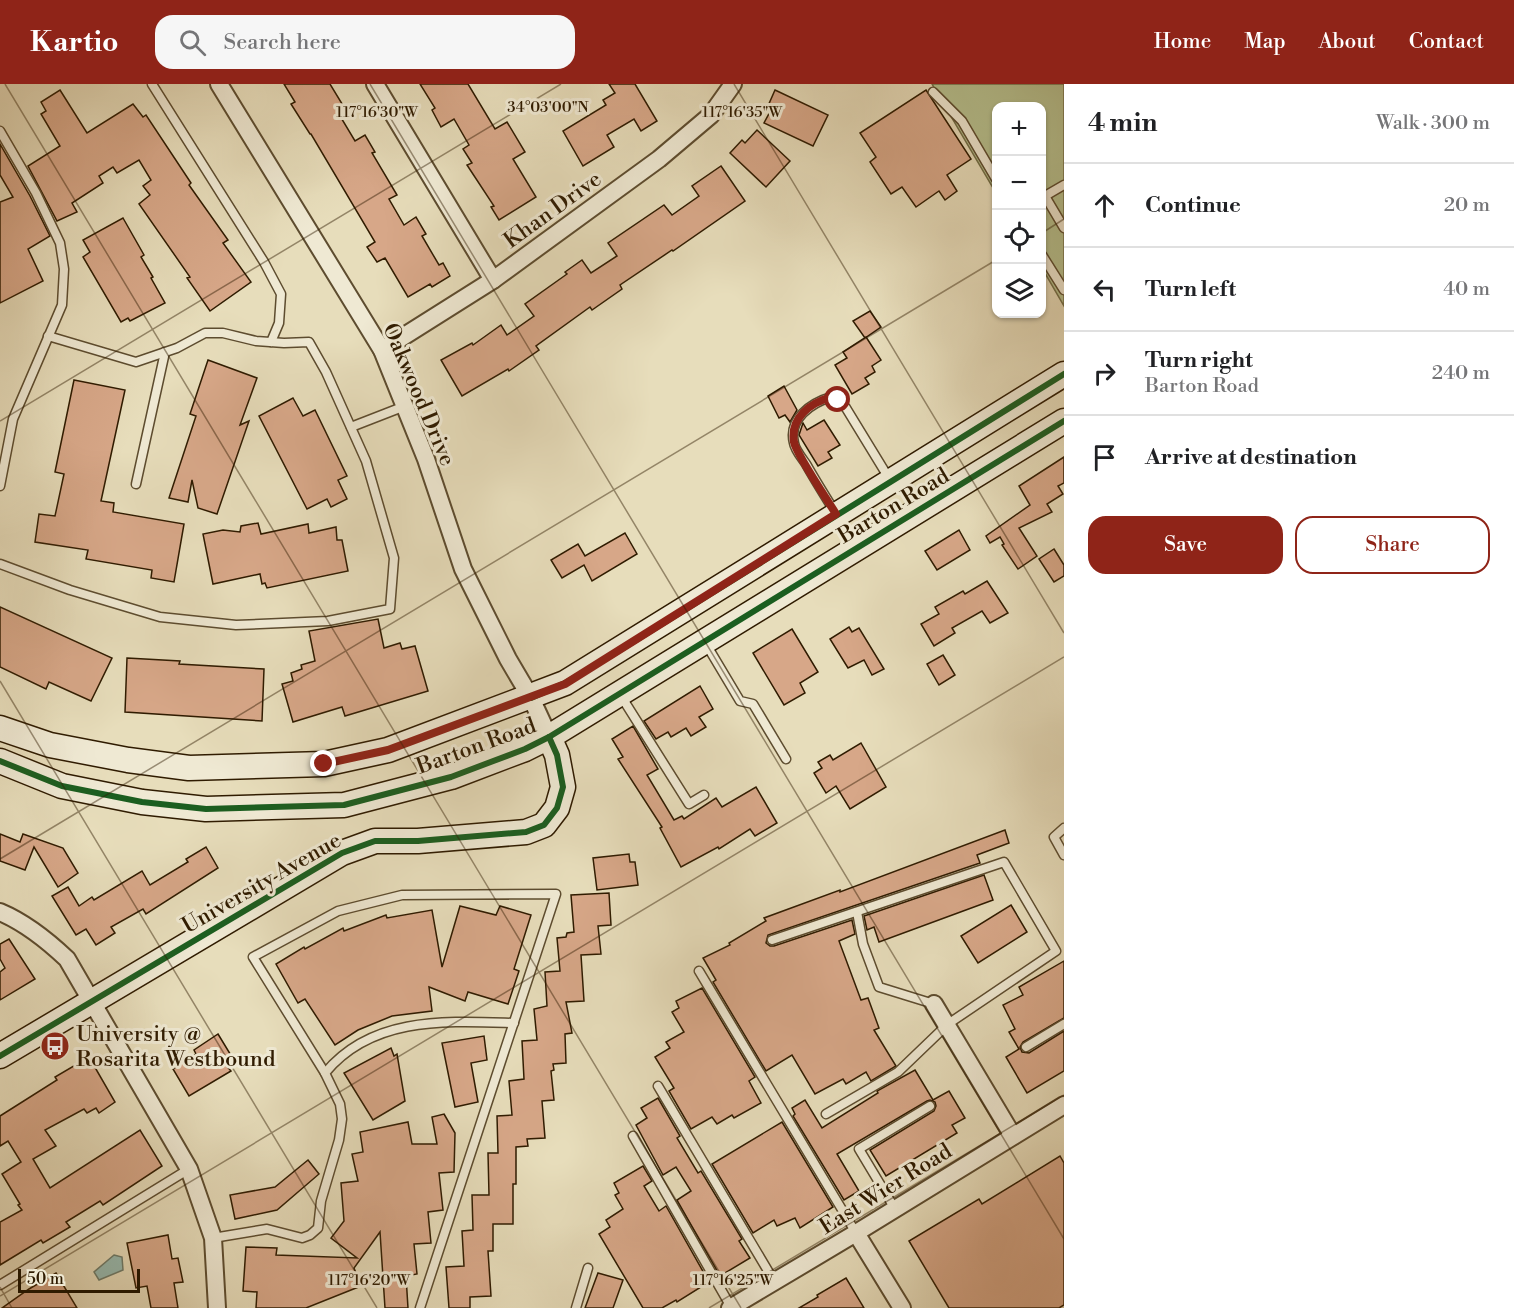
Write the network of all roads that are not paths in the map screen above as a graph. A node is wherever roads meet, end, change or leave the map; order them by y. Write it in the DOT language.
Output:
graph roads {
  1 [pos="152,84"];
  2 [pos="219,84"];
  3 [pos="375,84"];
  4 [pos="732,84"];
  5 [pos="933,92"];
  6 [pos="0,130"];
  7 [pos="992,172"];
  8 [pos="1064,185"];
  9 [pos="1064,228"];
  10 [pos="1046,263"];
  11 [pos="493,280"];
  12 [pos="1064,290"];
  13 [pos="48,336"];
  14 [pos="271,342"];
  15 [pos="382,350"];
  16 [pos="165,352"];
  17 [pos="1064,374"];
  18 [pos="405,406"];
  19 [pos="1064,421"];
  20 [pos="351,427"];
  21 [pos="891,481"];
  22 [pos="136,484"];
  23 [pos="0,486"];
  24 [pos="836,514"];
  25 [pos="0,564"];
  26 [pos="704,641"];
  27 [pos="619,694"];
  28 [pos="531,698"];
  29 [pos="0,728"];
  30 [pos="549,737"];
  31 [pos="786,759"];
  32 [pos="0,761"];
  33 [pos="704,795"];
  34 [pos="1064,828"];
  35 [pos="1064,855"];
  36 [pos="0,912"];
  37 [pos="857,912"];
  38 [pos="772,940"];
  39 [pos="699,971"];
  40 [pos="93,1001"];
  41 [pos="934,1004"];
  42 [pos="514,1023"];
  43 [pos="948,1024"];
  44 [pos="1064,1024"];
  45 [pos="1026,1047"];
  46 [pos="0,1056"];
  47 [pos="325,1073"];
  48 [pos="658,1086"];
  49 [pos="1064,1105"];
  50 [pos="930,1106"];
  51 [pos="826,1113"];
  52 [pos="633,1136"];
  53 [pos="1013,1136"];
  54 [pos="189,1169"];
  55 [pos="895,1209"];
  56 [pos="856,1233"];
  57 [pos="213,1238"];
  58 [pos="588,1268"];
  59 [pos="774,1281"];
  60 [pos="0,1286"];
  61 [pos="217,1308"];
  62 [pos="420,1308"];
  63 [pos="576,1308"];
  64 [pos="730,1308"];
  65 [pos="902,1308"];
  1 -- 14 [label="lane"];
  2 -- 15 [label="street, Oakwood Drive"];
  3 -- 11 [label="street"];
  4 -- 11 [label="street, Khan Drive"];
  5 -- 7 [label="lane"];
  6 -- 13 [label="lane"];
  8 -- 9 [label="lane"];
  10 -- 12 [label="lane"];
  11 -- 15 [label="street, Khan Drive"];
  13 -- 16 [label="lane"];
  13 -- 23 [label="lane"];
  14 -- 16 [label="lane"];
  14 -- 20 [label="lane"];
  15 -- 18 [label="street, Oakwood Drive"];
  16 -- 22 [label="lane"];
  17 -- 21 [label="main road, Barton Road"];
  18 -- 20 [label="lane"];
  18 -- 28 [label="street, Oakwood Drive"];
  19 -- 26 [label="main road, Barton Road"];
  20 -- 25 [label="lane"];
  21 -- 24 [label="main road, Barton Road"];
  21 -- 24 [label="lane"];
  24 -- 28 [label="main road, Barton Road"];
  26 -- 27 [label="main road, Barton Road"];
  26 -- 31 [label="lane"];
  27 -- 30 [label="main road, Barton Road"];
  27 -- 33 [label="lane"];
  28 -- 29 [label="main road, Barton Road"];
  28 -- 30 [label="street, Oakwood Drive"];
  30 -- 32 [label="main road, Barton Road"];
  30 -- 40 [label="main road, University Avenue"];
  34 -- 35 [label="lane"];
  36 -- 40 [label="street"];
  37 -- 38 [label="lane"];
  37 -- 41 [label="lane"];
  37 -- 43 [label="lane"];
  39 -- 56 [label="lane"];
  40 -- 46 [label="main road, University Avenue"];
  40 -- 54 [label="street"];
  41 -- 43 [label="street"];
  42 -- 47 [label="lane"];
  42 -- 47 [label="lane"];
  42 -- 62 [label="lane"];
  43 -- 51 [label="lane"];
  43 -- 53 [label="street"];
  44 -- 45 [label="lane"];
  47 -- 57 [label="lane"];
  48 -- 59 [label="lane"];
  49 -- 53 [label="street, East Wier Road"];
  50 -- 55 [label="lane"];
  52 -- 64 [label="lane"];
  53 -- 55 [label="street, East Wier Road"];
  54 -- 57 [label="street"];
  54 -- 60 [label="lane"];
  55 -- 56 [label="street, East Wier Road"];
  56 -- 59 [label="street, East Wier Road"];
  56 -- 65 [label="street"];
  57 -- 61 [label="street"];
  58 -- 63 [label="lane"];
  59 -- 64 [label="street, East Wier Road"];
}
